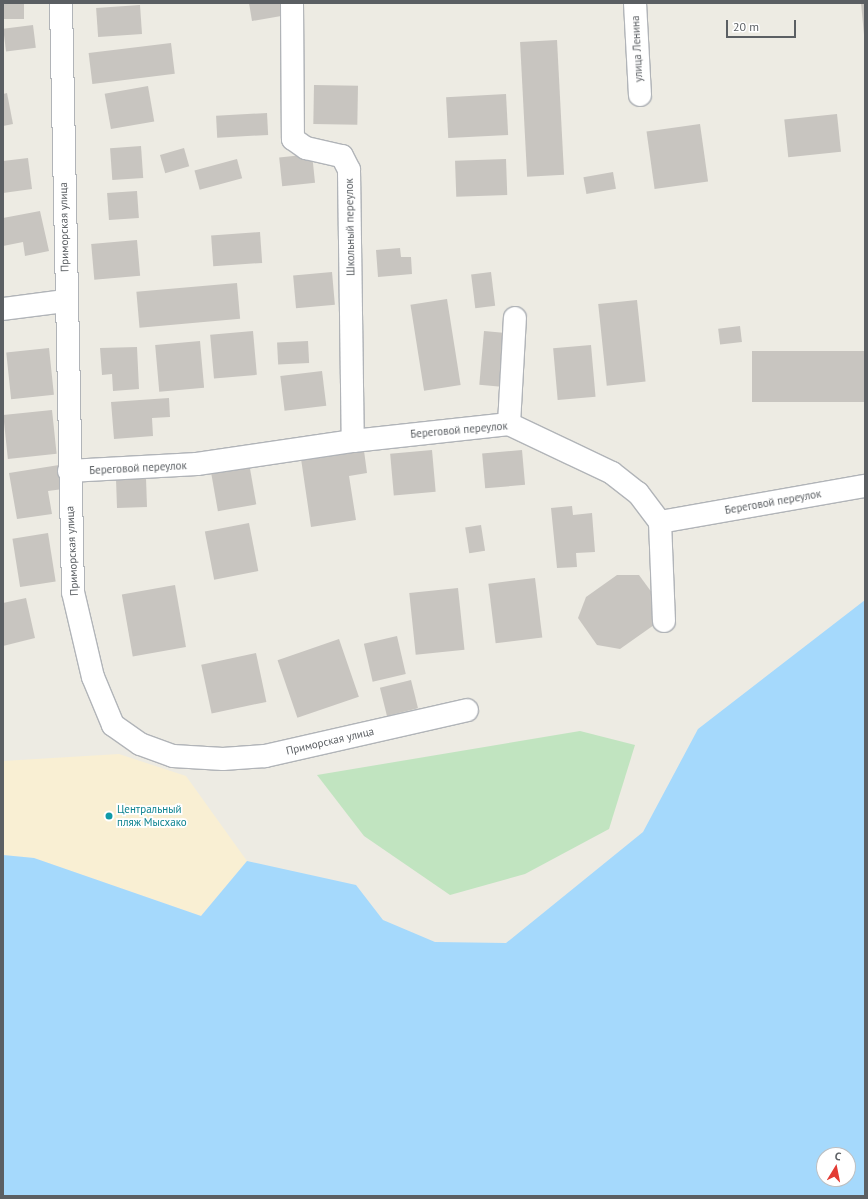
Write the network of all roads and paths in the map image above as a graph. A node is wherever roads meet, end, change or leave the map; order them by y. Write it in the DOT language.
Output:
graph roads {
  1 [pos="61,3"];
  2 [pos="292,3"];
  3 [pos="635,3"];
  4 [pos="640,95"];
  5 [pos="65,301"];
  6 [pos="3,309"];
  7 [pos="515,318"];
  8 [pos="510,424"];
  9 [pos="353,441"];
  10 [pos="69,471"];
  11 [pos="865,486"];
  12 [pos="660,522"];
  13 [pos="664,621"];
  14 [pos="467,710"];
  1 -- 5 [label="street, Приморская улица"];
  2 -- 9 [label="street, Школьный переулок"];
  3 -- 4 [label="street, улица Ленина"];
  5 -- 6 [label="street"];
  5 -- 10 [label="street, Приморская улица"];
  7 -- 8 [label="street"];
  8 -- 9 [label="street, Береговой переулок"];
  8 -- 12 [label="street, Береговой переулок"];
  9 -- 10 [label="street, Береговой переулок"];
  10 -- 14 [label="street, Приморская улица"];
  11 -- 12 [label="street, Береговой переулок"];
  12 -- 13 [label="street"];
}
